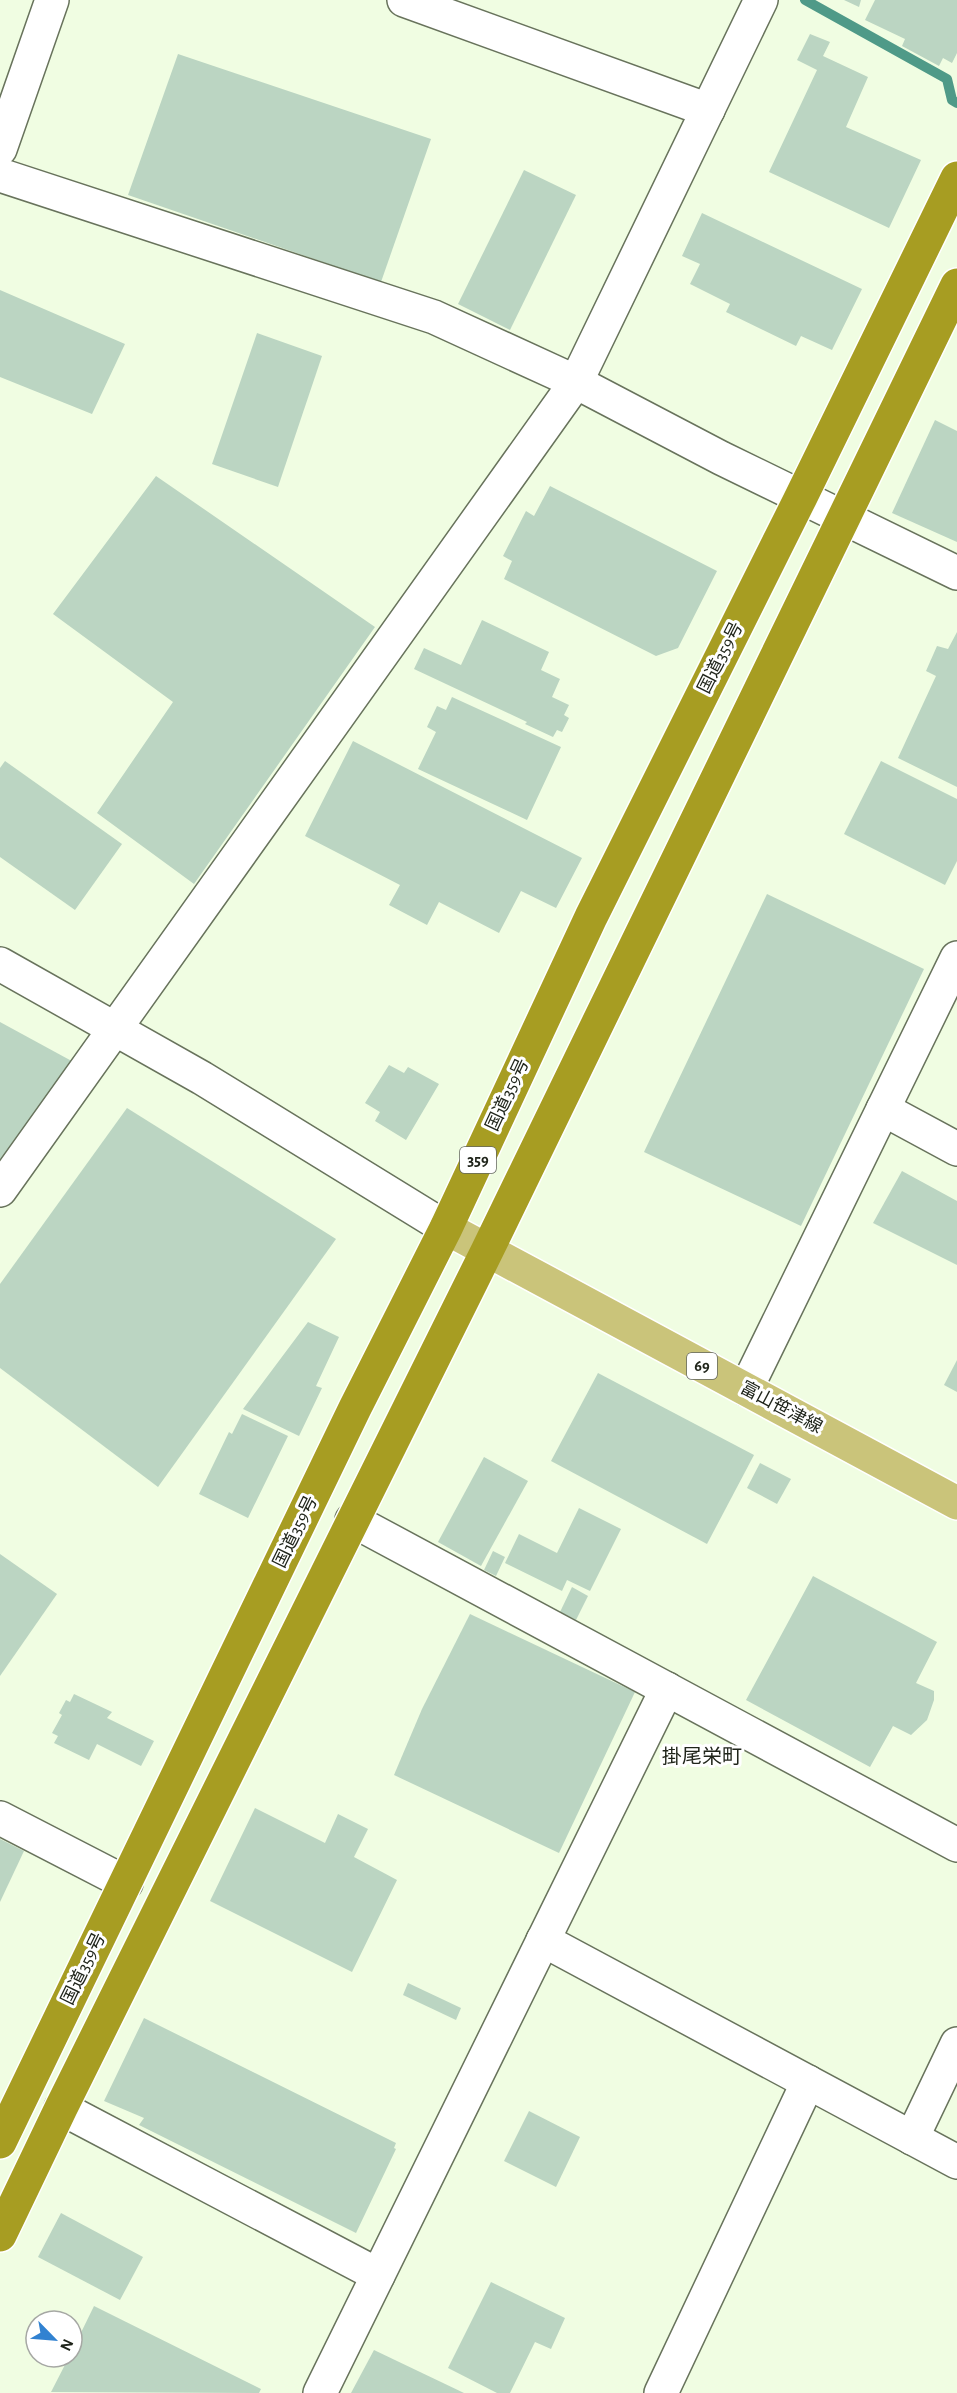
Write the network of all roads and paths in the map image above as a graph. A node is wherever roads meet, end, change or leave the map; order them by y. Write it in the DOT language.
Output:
graph roads {
  1 [pos="52,0"];
  2 [pos="404,0"];
  3 [pos="761,0"];
  4 [pos="708,110"];
  5 [pos="0,148"];
  6 [pos="0,175"];
  7 [pos="957,178"];
  8 [pos="957,285"];
  9 [pos="576,382"];
  10 [pos="801,497"];
  11 [pos="844,519"];
  12 [pos="957,573"];
  13 [pos="957,958"];
  14 [pos="0,964"];
  15 [pos="115,1030"];
  16 [pos="883,1109"];
  17 [pos="957,1149"];
  18 [pos="0,1190"];
  19 [pos="446,1228"];
  20 [pos="487,1251"];
  21 [pos="746,1389"];
  22 [pos="957,1503"];
  23 [pos="352,1520"];
  24 [pos="667,1689"];
  25 [pos="0,1818"];
  26 [pos="957,1845"];
  27 [pos="126,1883"];
  28 [pos="543,1940"];
  29 [pos="957,2044"];
  30 [pos="808,2082"];
  31 [pos="61,2108"];
  32 [pos="912,2138"];
  33 [pos="0,2142"];
  34 [pos="957,2162"];
  35 [pos="0,2235"];
  36 [pos="378,2275"];
  37 [pos="320,2393"];
  38 [pos="661,2393"];
  1 -- 5 [label="street"];
  2 -- 4 [label="street"];
  3 -- 4 [label="street"];
  4 -- 9 [label="street"];
  6 -- 9 [label="street"];
  7 -- 10 [label="highway, 国道359号 / 359"];
  8 -- 11 [label="highway, 359"];
  9 -- 10 [label="street"];
  9 -- 15 [label="street"];
  10 -- 11 [label="street"];
  10 -- 19 [label="highway, 国道359号 / 359"];
  11 -- 12 [label="street"];
  11 -- 20 [label="highway, 359"];
  13 -- 16 [label="street"];
  14 -- 15 [label="street"];
  15 -- 18 [label="street"];
  15 -- 19 [label="street"];
  16 -- 17 [label="street"];
  16 -- 21 [label="street"];
  19 -- 20 [label="main road, 富山笹津線 / 69"];
  19 -- 27 [label="highway, 国道359号 / 359"];
  20 -- 21 [label="main road, 富山笹津線 / 69"];
  20 -- 23 [label="highway, 359"];
  21 -- 22 [label="main road, 富山笹津線 / 69"];
  23 -- 24 [label="street"];
  23 -- 31 [label="highway, 359"];
  24 -- 26 [label="street"];
  24 -- 28 [label="street"];
  25 -- 27 [label="street"];
  27 -- 33 [label="highway, 国道359号 / 359"];
  28 -- 30 [label="street"];
  28 -- 36 [label="street"];
  29 -- 32 [label="street"];
  30 -- 32 [label="street"];
  30 -- 38 [label="street"];
  31 -- 35 [label="highway, 359"];
  31 -- 36 [label="street"];
  32 -- 34 [label="street"];
  36 -- 37 [label="street"];
}
